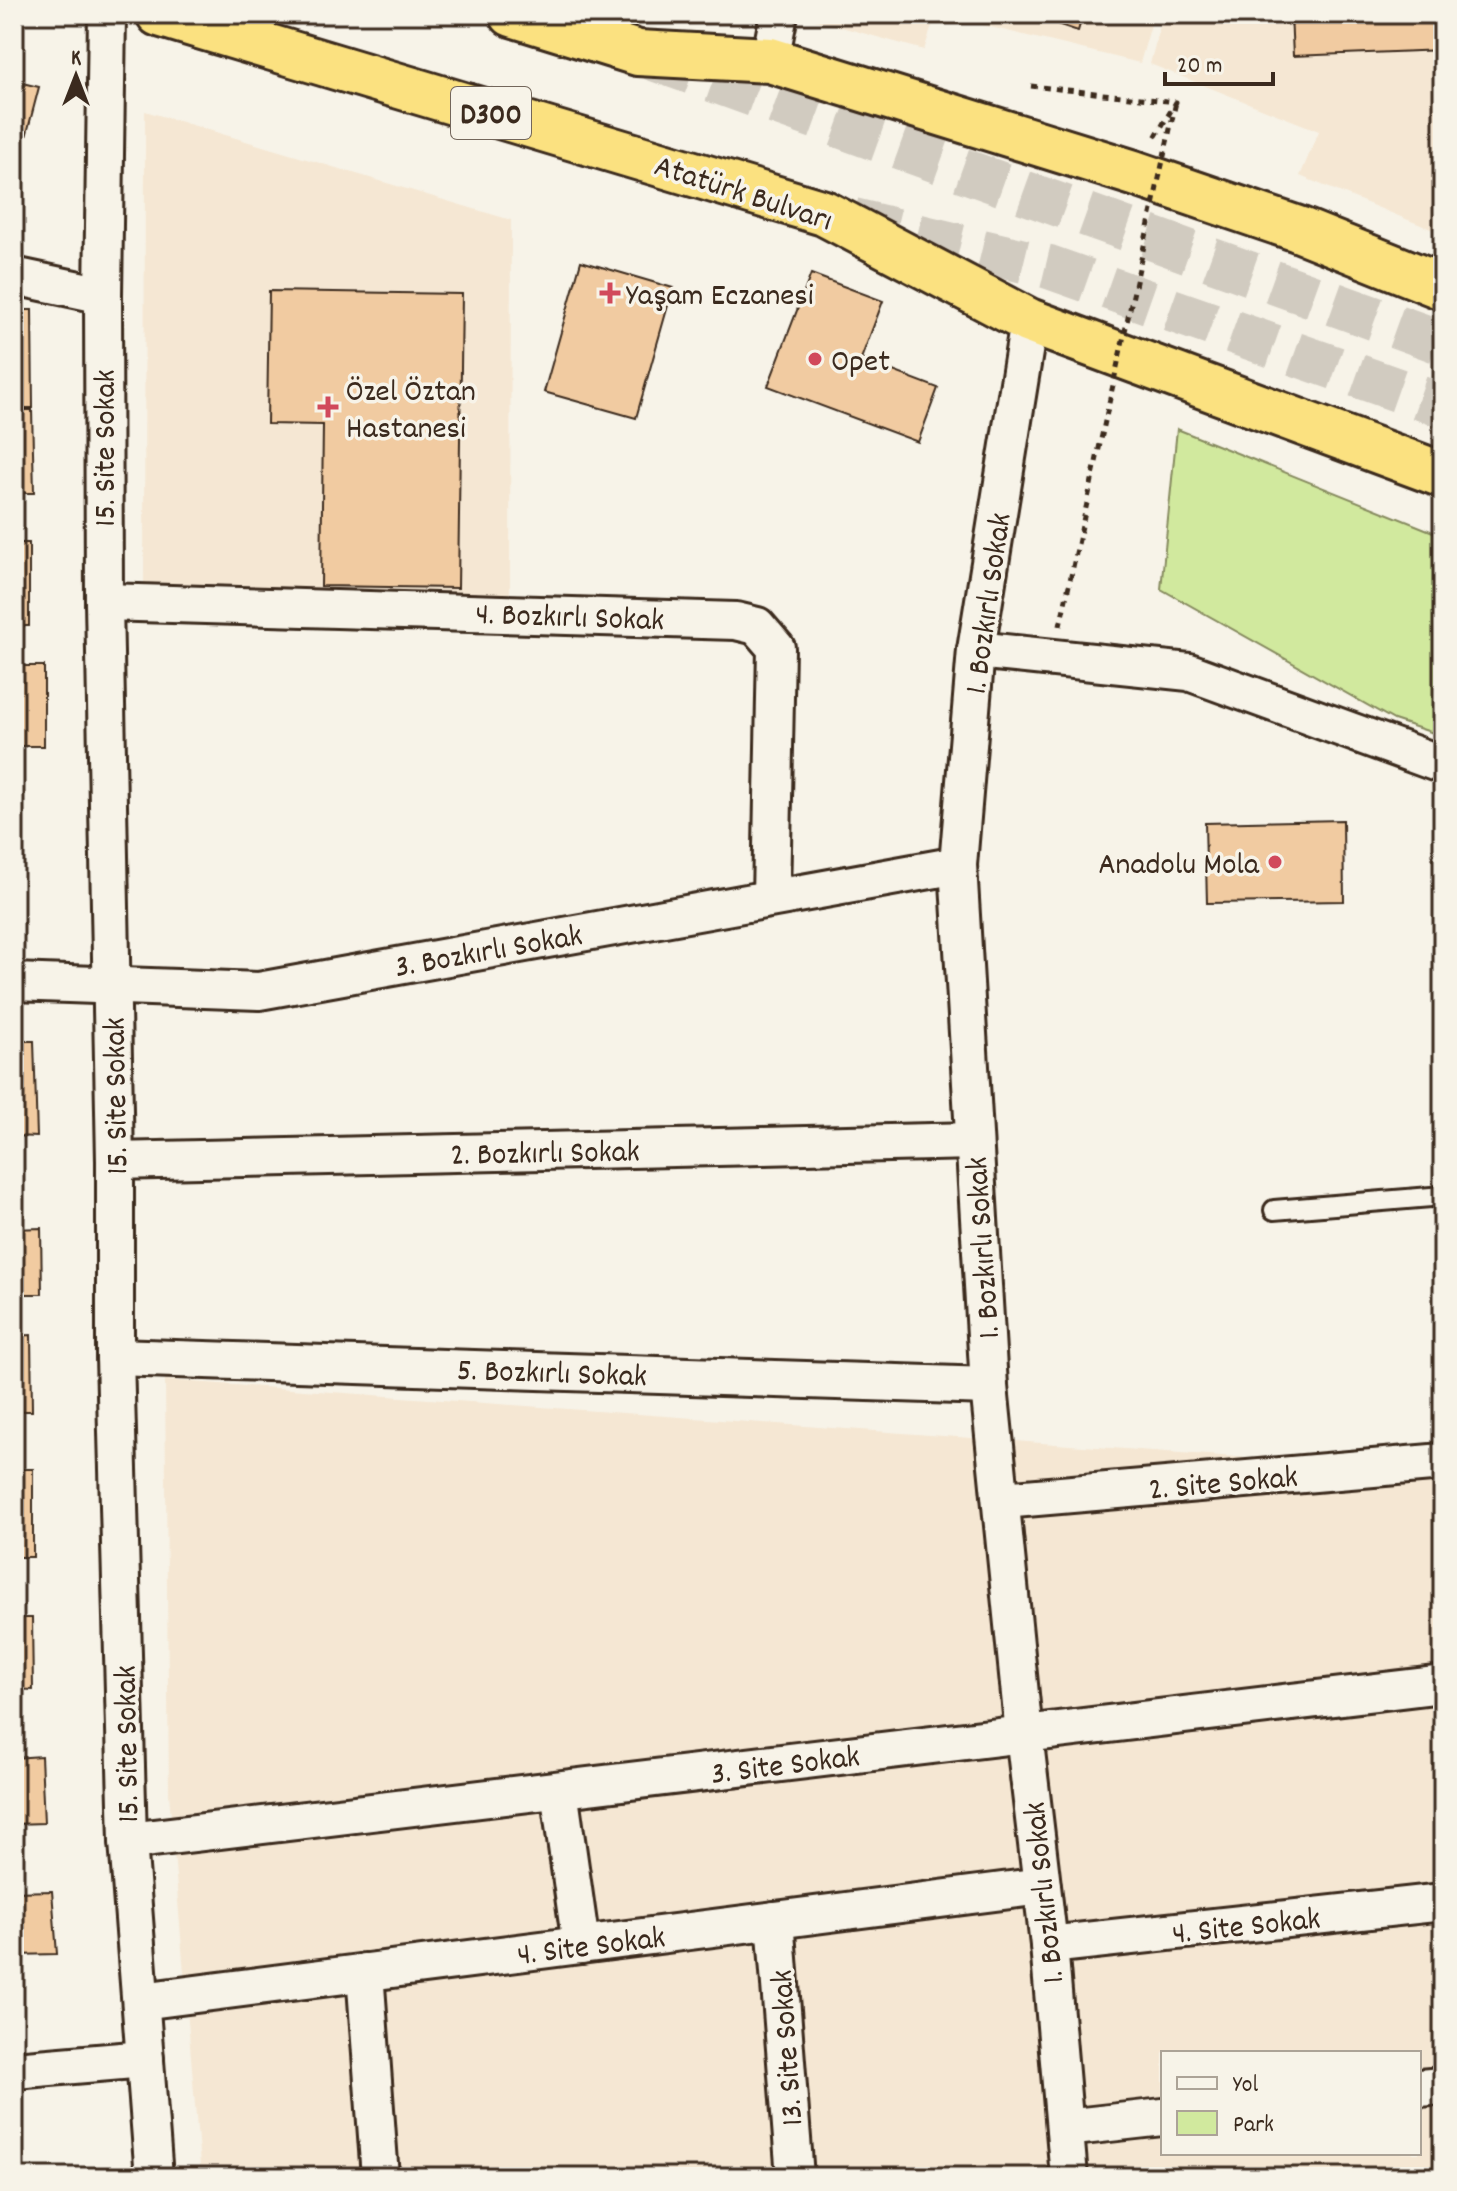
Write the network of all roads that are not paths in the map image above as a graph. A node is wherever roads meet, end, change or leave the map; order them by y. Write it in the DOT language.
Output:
graph roads {
  1 [pos="107,14"];
  2 [pos="159,14"];
  3 [pos="512,14"];
  4 [pos="779,14"];
  5 [pos="770,60"];
  6 [pos="14,276"];
  7 [pos="1443,287"];
  8 [pos="103,295"];
  9 [pos="1029,321"];
  10 [pos="1443,475"];
  11 [pos="104,602"];
  12 [pos="976,650"];
  13 [pos="1443,765"];
  14 [pos="958,865"];
  15 [pos="771,898"];
  16 [pos="14,982"];
  17 [pos="112,986"];
  18 [pos="974,1141"];
  19 [pos="115,1161"];
  20 [pos="1443,1196"];
  21 [pos="1274,1210"];
  22 [pos="115,1357"];
  23 [pos="989,1386"];
  24 [pos="1443,1462"];
  25 [pos="1002,1500"];
  26 [pos="1443,1684"];
  27 [pos="1024,1734"];
  28 [pos="559,1790"];
  29 [pos="128,1841"];
  30 [pos="1042,1886"];
  31 [pos="1443,1902"];
  32 [pos="775,1920"];
  33 [pos="581,1945"];
  34 [pos="1049,1945"];
  35 [pos="365,1972"];
  36 [pos="141,2001"];
  37 [pos="145,2059"];
  38 [pos="14,2070"];
  39 [pos="1443,2086"];
  40 [pos="1421,2088"];
  41 [pos="1161,2117"];
  42 [pos="1065,2128"];
  43 [pos="154,2177"];
  44 [pos="380,2177"];
  45 [pos="795,2177"];
  46 [pos="1069,2177"];
  1 -- 8 [label="street, 15. Site Sokak"];
  2 -- 9 [label="highway, Atatürk Bulvarı / D300"];
  3 -- 5 [label="highway"];
  4 -- 5 [label="street"];
  5 -- 7 [label="highway"];
  6 -- 8 [label="street"];
  8 -- 11 [label="street, 15. Site Sokak"];
  9 -- 10 [label="highway, Atatürk Bulvarı"];
  9 -- 12 [label="street, 1. Bozkırlı Sokak"];
  11 -- 15 [label="street, 4. Bozkırlı Sokak"];
  11 -- 17 [label="street, 15. Site Sokak"];
  12 -- 13 [label="street"];
  12 -- 14 [label="street, 1. Bozkırlı Sokak"];
  14 -- 15 [label="street, 3. Bozkırlı Sokak"];
  14 -- 18 [label="street, 1. Bozkırlı Sokak"];
  15 -- 17 [label="street, 3. Bozkırlı Sokak"];
  16 -- 17 [label="street, 3. Bozkırlı Sokak"];
  17 -- 19 [label="street, 15. Site Sokak"];
  18 -- 19 [label="street, 2. Bozkırlı Sokak"];
  18 -- 23 [label="street, 1. Bozkırlı Sokak"];
  19 -- 22 [label="street, 15. Site Sokak"];
  20 -- 21 [label="lane"];
  22 -- 23 [label="street, 5. Bozkırlı Sokak"];
  22 -- 29 [label="street, 15. Site Sokak"];
  23 -- 25 [label="street, 1. Bozkırlı Sokak"];
  24 -- 25 [label="street, 2. Site Sokak"];
  25 -- 27 [label="street, 1. Bozkırlı Sokak"];
  26 -- 27 [label="street, 3. Site Sokak"];
  27 -- 28 [label="street, 3. Site Sokak"];
  27 -- 30 [label="street, 1. Bozkırlı Sokak"];
  28 -- 29 [label="street, 3. Site Sokak"];
  28 -- 33 [label="street"];
  29 -- 36 [label="street, 15. Site Sokak"];
  30 -- 32 [label="street, 4. Site Sokak"];
  30 -- 34 [label="street, 1. Bozkırlı Sokak"];
  31 -- 34 [label="street, 4. Site Sokak"];
  32 -- 33 [label="street, 4. Site Sokak"];
  32 -- 45 [label="street, 13. Site Sokak"];
  33 -- 35 [label="street, 4. Site Sokak"];
  34 -- 42 [label="street, 1. Bozkırlı Sokak"];
  35 -- 36 [label="street, 4. Site Sokak"];
  35 -- 44 [label="street"];
  36 -- 37 [label="street, 15. Site Sokak"];
  37 -- 38 [label="street"];
  37 -- 43 [label="street, 15. Site Sokak"];
  39 -- 40 [label="street"];
  41 -- 42 [label="street"];
  42 -- 46 [label="street, 1. Bozkırlı Sokak"];
}
